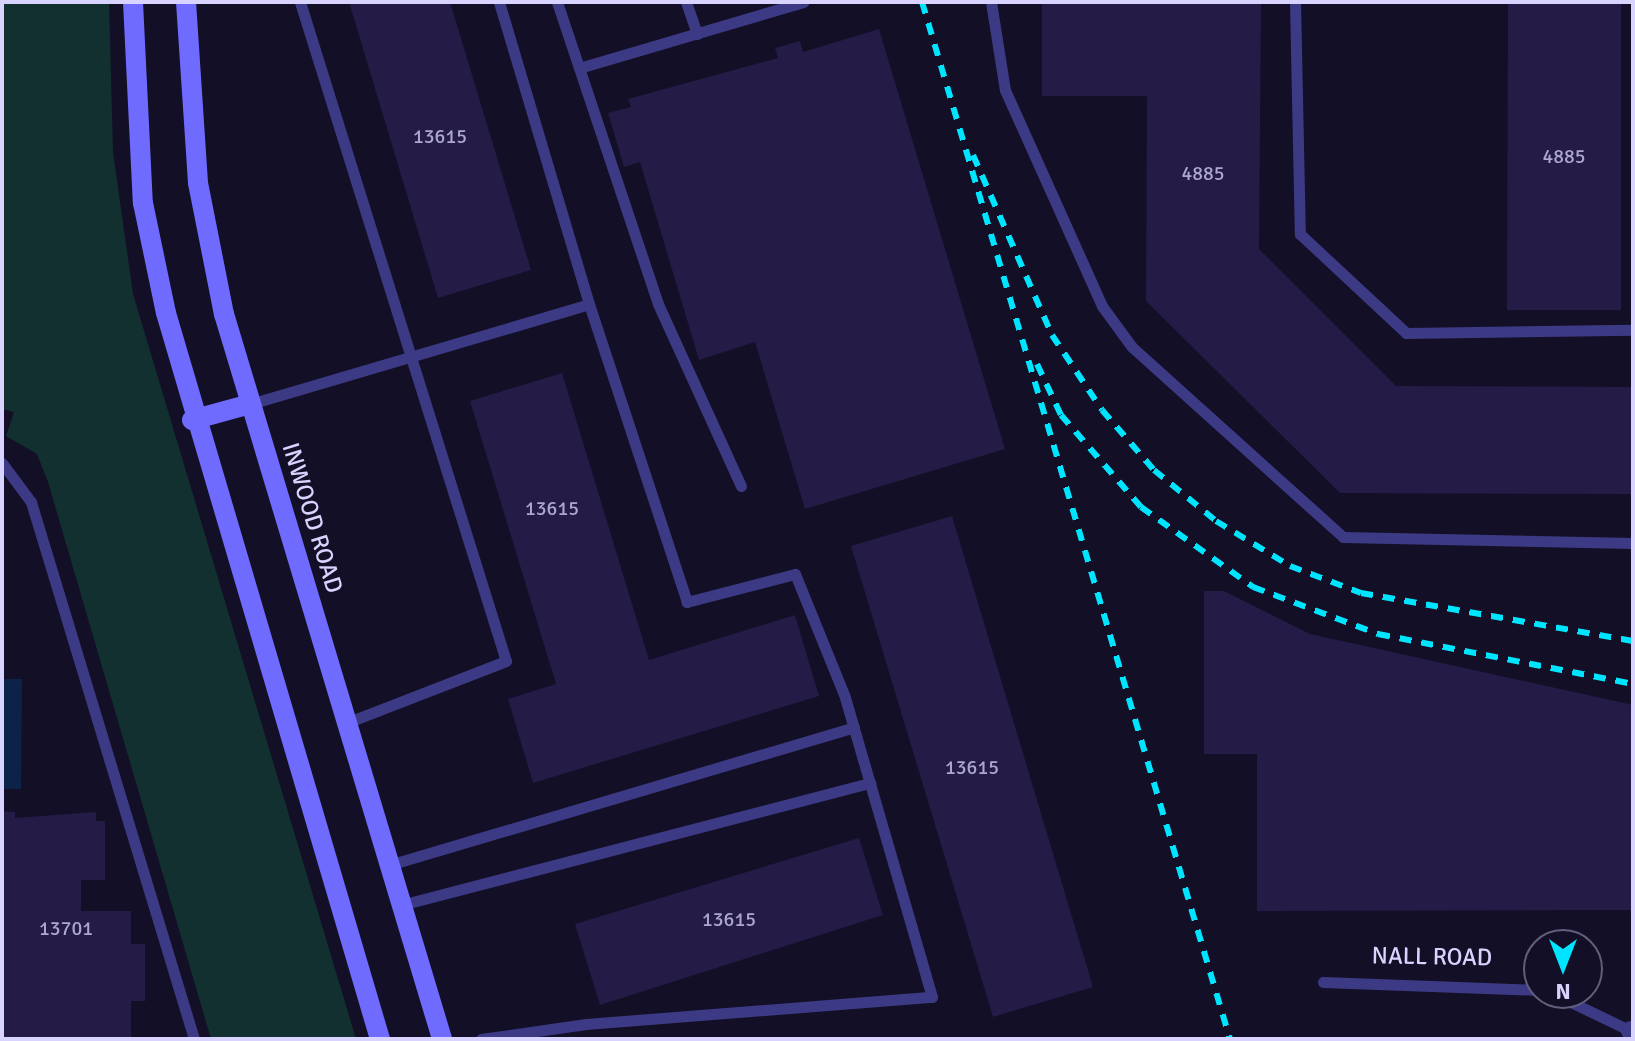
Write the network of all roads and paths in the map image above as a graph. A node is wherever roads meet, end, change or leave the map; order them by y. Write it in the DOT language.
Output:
graph roads {
  1 [pos="133,2"];
  2 [pos="186,2"];
  3 [pos="300,2"];
  4 [pos="499,2"];
  5 [pos="557,2"];
  6 [pos="686,2"];
  7 [pos="803,2"];
  8 [pos="991,2"];
  9 [pos="1295,2"];
  10 [pos="697,34"];
  11 [pos="579,68"];
  12 [pos="589,304"];
  13 [pos="1633,330"];
  14 [pos="414,355"];
  15 [pos="250,404"];
  16 [pos="192,420"];
  17 [pos="2,463"];
  18 [pos="741,486"];
  19 [pos="1633,543"];
  20 [pos="346,723"];
  21 [pos="854,727"];
  22 [pos="870,783"];
  23 [pos="389,865"];
  24 [pos="401,905"];
  25 [pos="1323,982"];
  26 [pos="1523,989"];
  27 [pos="1585,1009"];
  28 [pos="1632,1032"];
  29 [pos="194,1039"];
  30 [pos="380,1039"];
  31 [pos="442,1039"];
  32 [pos="481,1039"];
  1 -- 16 [label="main road"];
  2 -- 15 [label="main road, INWOOD ROAD"];
  3 -- 14 [label="lane"];
  4 -- 12 [label="lane"];
  5 -- 11 [label="lane"];
  6 -- 10 [label="lane"];
  7 -- 10 [label="lane"];
  8 -- 19 [label="lane"];
  9 -- 13 [label="lane"];
  10 -- 11 [label="lane"];
  11 -- 18 [label="lane"];
  12 -- 14 [label="lane"];
  12 -- 21 [label="lane"];
  14 -- 15 [label="lane"];
  14 -- 20 [label="lane"];
  15 -- 16 [label="main road"];
  15 -- 20 [label="main road, INWOOD ROAD"];
  16 -- 30 [label="main road"];
  17 -- 29 [label="lane"];
  20 -- 23 [label="main road, INWOOD ROAD"];
  21 -- 22 [label="lane"];
  21 -- 23 [label="lane"];
  22 -- 24 [label="lane"];
  22 -- 32 [label="lane"];
  23 -- 24 [label="main road, INWOOD ROAD"];
  24 -- 31 [label="main road, INWOOD ROAD"];
  25 -- 26 [label="lane, NALL ROAD"];
  27 -- 28 [label="lane"];
}
